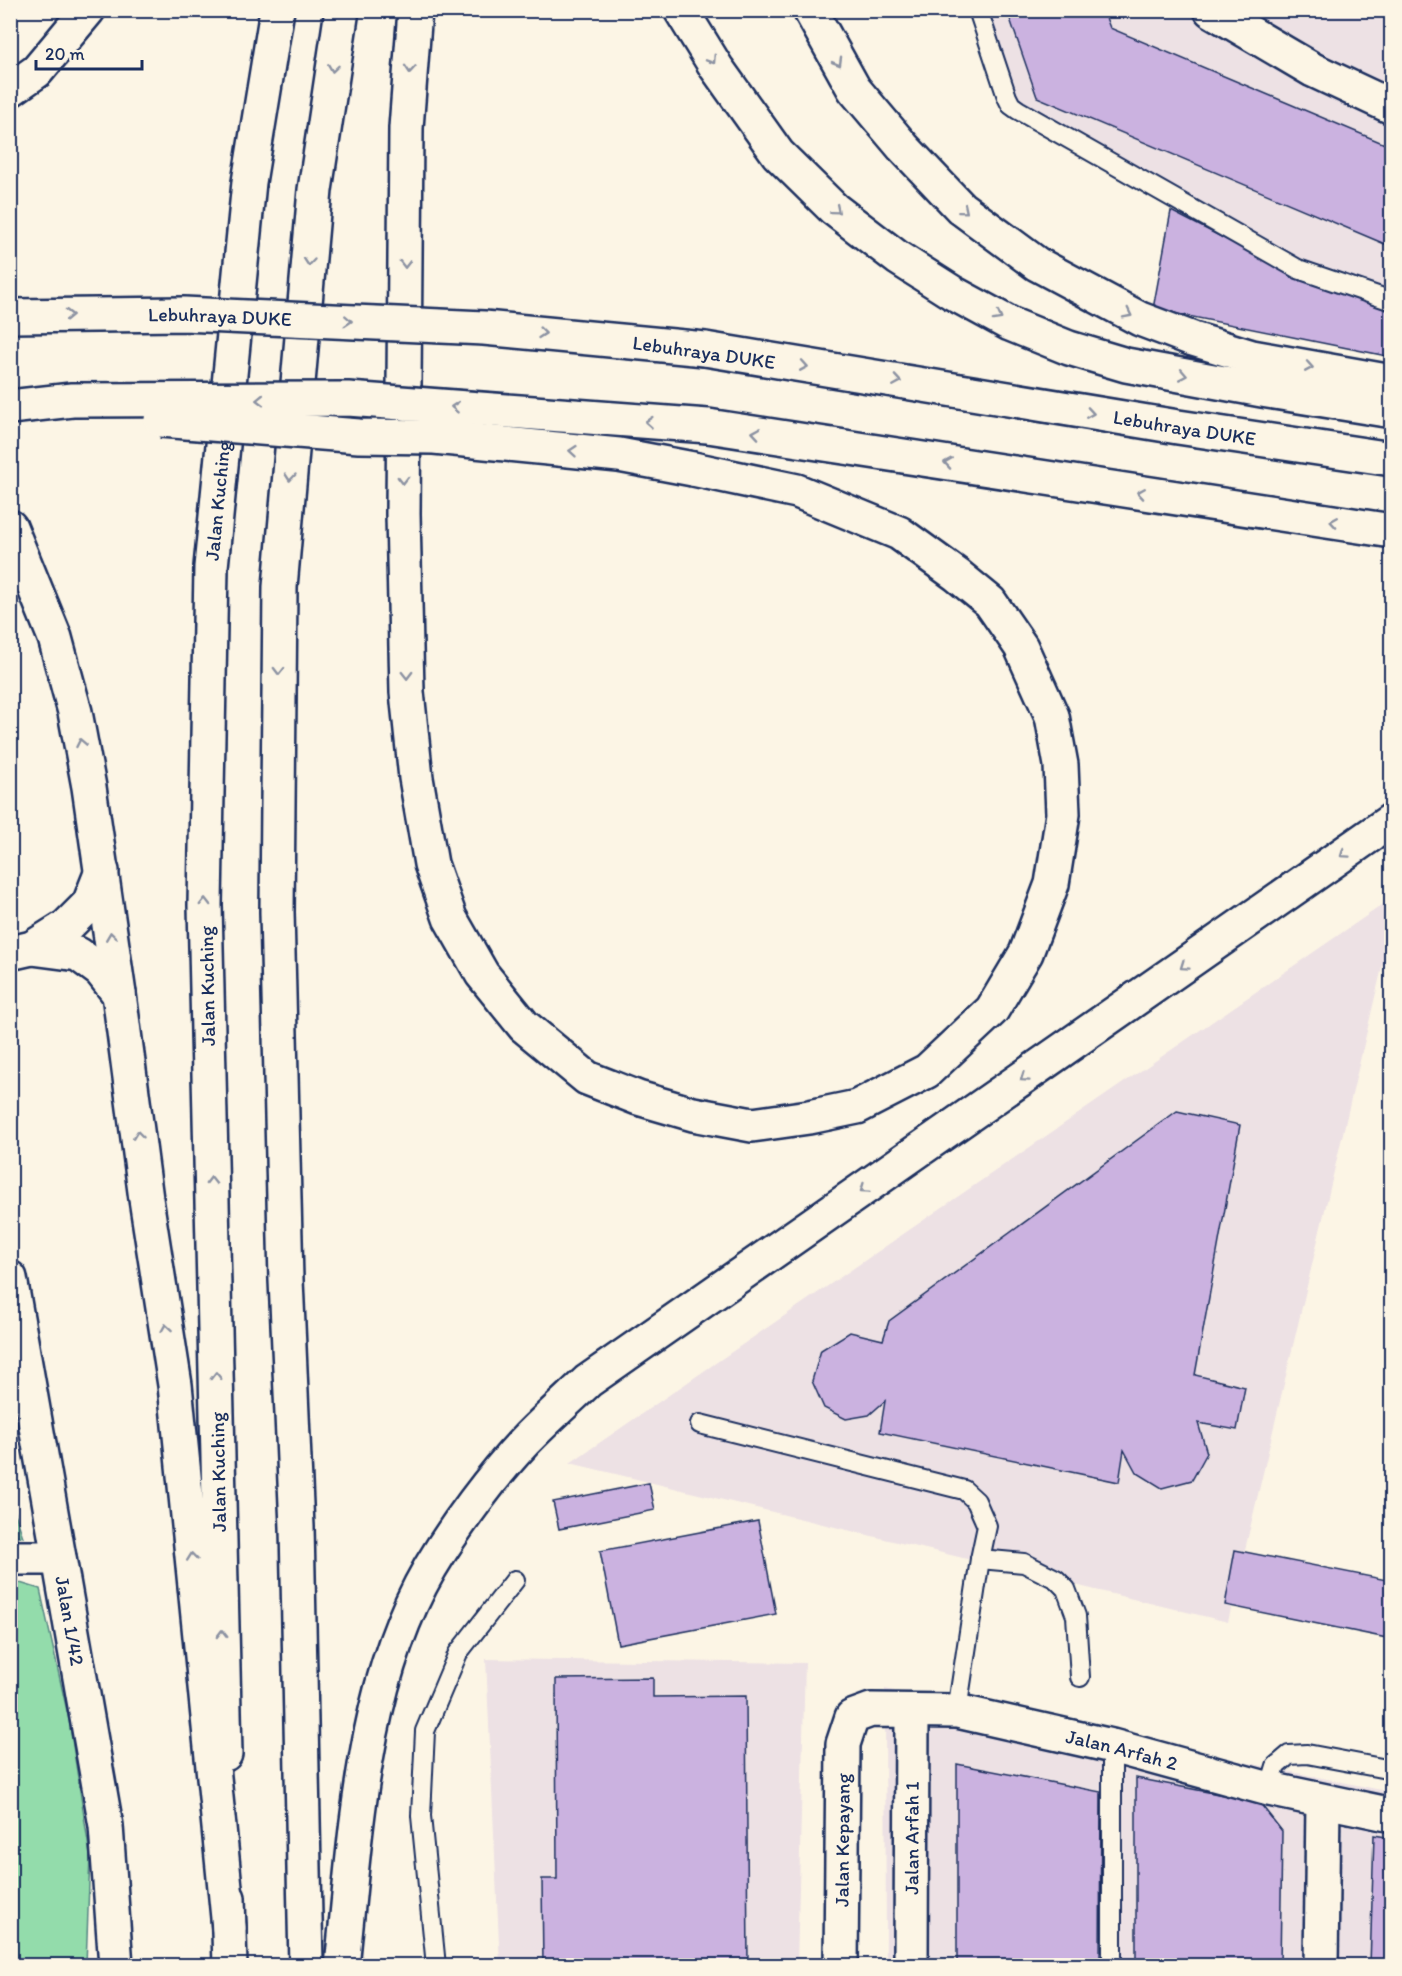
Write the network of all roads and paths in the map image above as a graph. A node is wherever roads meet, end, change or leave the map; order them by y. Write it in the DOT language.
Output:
graph roads {
  1 [pos="88,10"];
  2 [pos="277,10"];
  3 [pos="342,10"];
  4 [pos="415,10"];
  5 [pos="681,10"];
  6 [pos="810,10"];
  7 [pos="978,10"];
  8 [pos="1211,10"];
  9 [pos="10,90"];
  10 [pos="1392,106"];
  11 [pos="1392,302"];
  12 [pos="10,316"];
  13 [pos="1392,382"];
  14 [pos="10,407"];
  15 [pos="1392,411"];
  16 [pos="1392,458"];
  17 [pos="10,526"];
  18 [pos="1392,531"];
  19 [pos="1392,820"];
  20 [pos="102,871"];
  21 [pos="21,950"];
  22 [pos="119,994"];
  23 [pos="10,1278"];
  24 [pos="700,1424"];
  25 [pos="10,1558"];
  26 [pos="59,1558"];
  27 [pos="980,1559"];
  28 [pos="515,1580"];
  29 [pos="1080,1677"];
  30 [pos="957,1711"];
  31 [pos="912,1712"];
  32 [pos="852,1717"];
  33 [pos="1112,1746"];
  34 [pos="1392,1770"];
  35 [pos="1269,1789"];
  36 [pos="1323,1802"];
  37 [pos="1392,1815"];
  38 [pos="229,1928"];
  39 [pos="116,1965"];
  40 [pos="230,1965"];
  41 [pos="306,1965"];
  42 [pos="342,1965"];
  43 [pos="436,1965"];
  44 [pos="841,1965"];
  45 [pos="911,1965"];
  46 [pos="1112,1965"];
  47 [pos="1321,1965"];
  1 -- 9 [label="main road"];
  38 -- 2 [label="main road, Jalan Kuching, one-way"];
  3 -- 41 [label="main road, one-way"];
  4 -- 14 [label="main road, one-way, bridge"];
  5 -- 15 [label="main road, one-way"];
  6 -- 13 [label="main road, one-way"];
  7 -- 11 [label="lane"];
  8 -- 10 [label="main road"];
  12 -- 16 [label="main road, Lebuhraya DUKE, one-way, bridge"];
  18 -- 14 [label="main road, one-way, bridge"];
  20 -- 17 [label="main road, one-way"];
  19 -- 42 [label="main road, one-way"];
  20 -- 21 [label="main road"];
  22 -- 20 [label="main road, one-way"];
  21 -- 22 [label="main road"];
  38 -- 22 [label="main road, one-way"];
  23 -- 26 [label="main road, Jalan 1/42"];
  24 -- 27 [label="lane"];
  25 -- 26 [label="main road"];
  26 -- 39 [label="main road, Jalan 1/42"];
  27 -- 29 [label="lane"];
  27 -- 30 [label="lane"];
  28 -- 43 [label="lane"];
  30 -- 31 [label="main road, Jalan Arfah 2"];
  30 -- 33 [label="main road, Jalan Arfah 2"];
  31 -- 32 [label="main road, Jalan Arfah 2"];
  31 -- 45 [label="main road, Jalan Arfah 1"];
  32 -- 44 [label="main road, Jalan Kepayang"];
  33 -- 35 [label="main road, Jalan Arfah 2"];
  33 -- 46 [label="lane"];
  34 -- 35 [label="lane"];
  35 -- 36 [label="main road, Jalan Arfah 2"];
  36 -- 37 [label="main road, Jalan Arfah 2"];
  36 -- 47 [label="main road"];
  38 -- 40 [label="main road, Jalan Kuching"];
}
